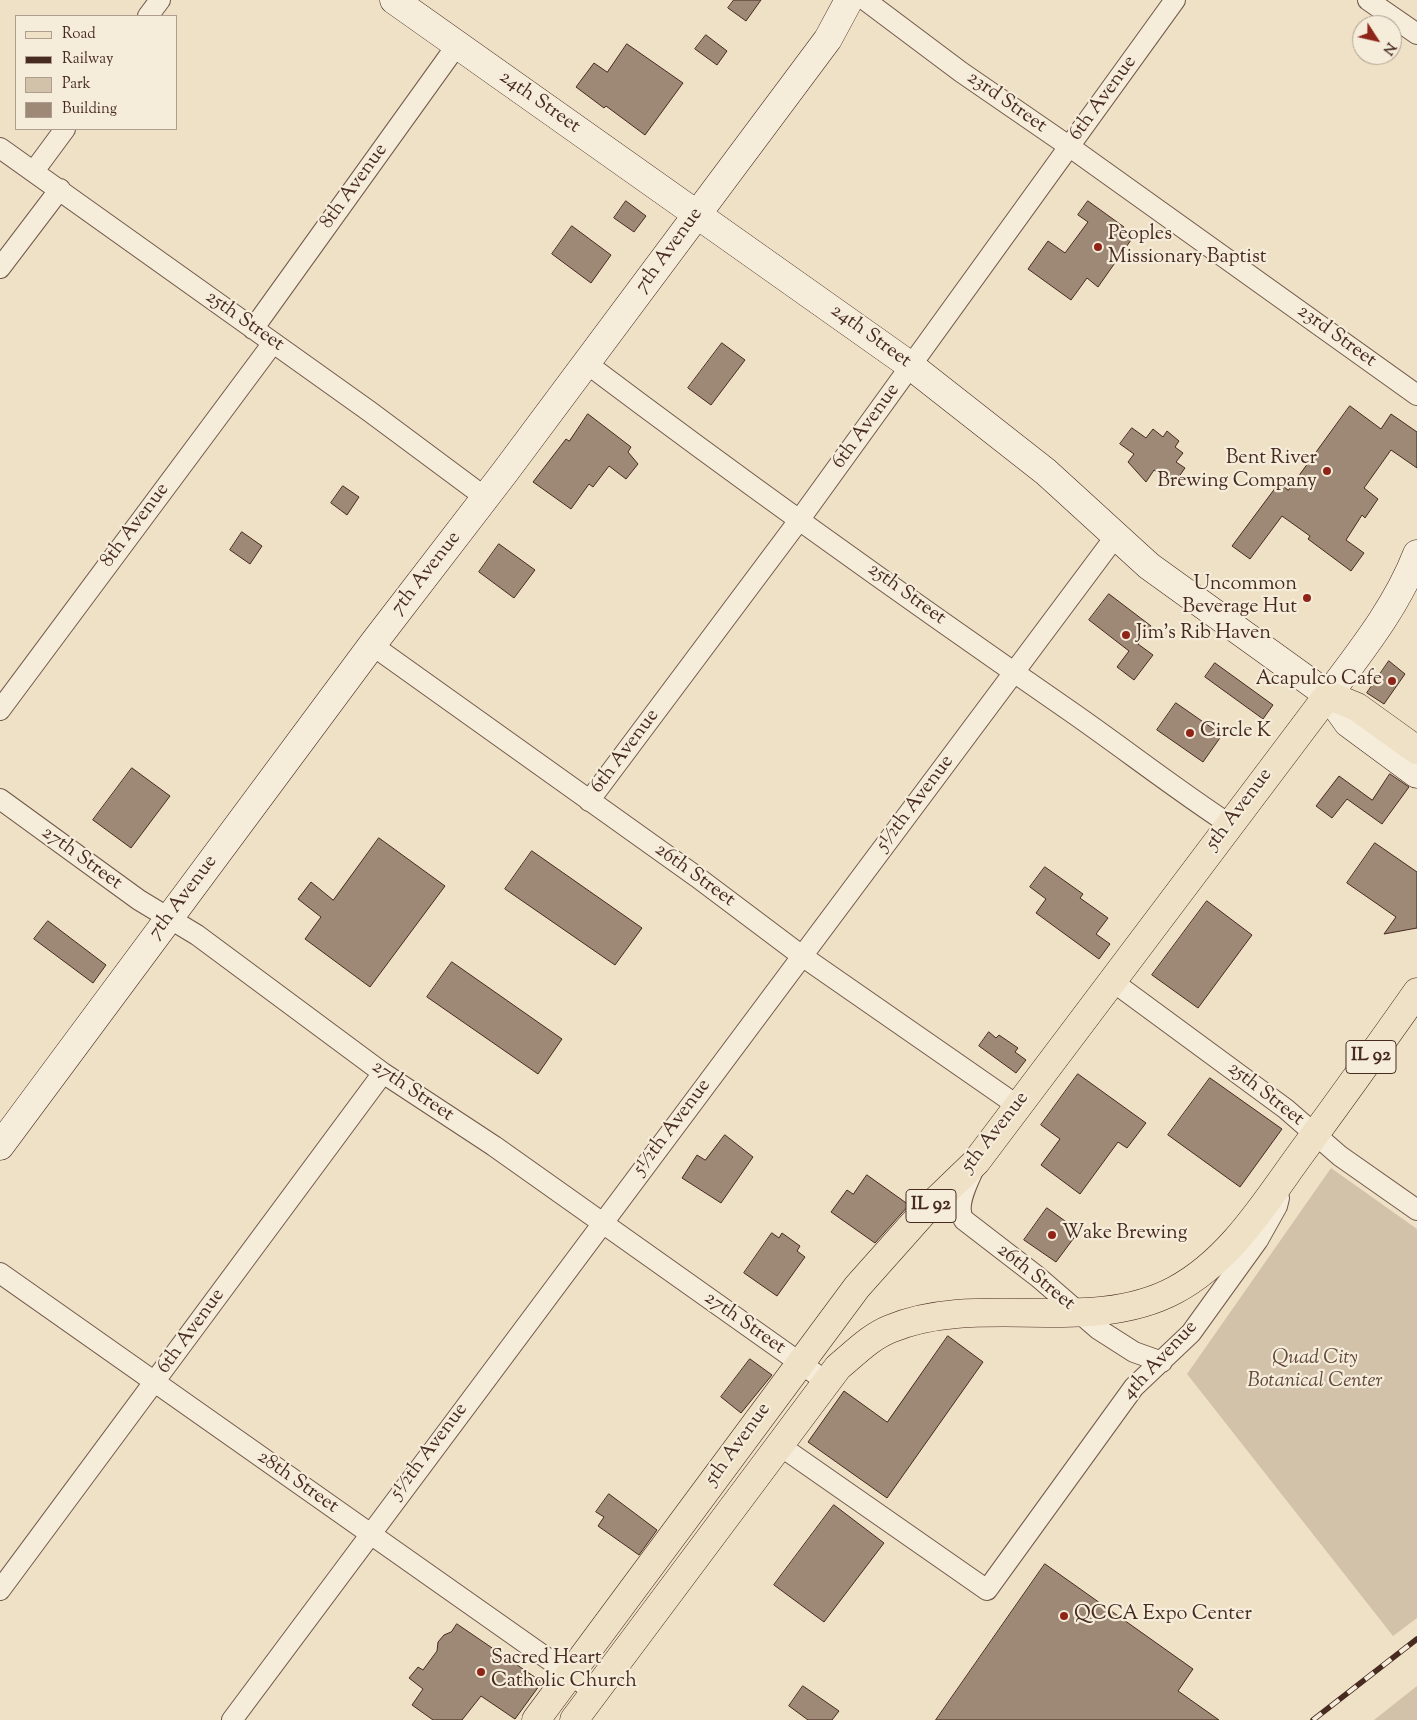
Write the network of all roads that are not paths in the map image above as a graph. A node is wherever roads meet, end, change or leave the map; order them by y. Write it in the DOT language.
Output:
graph roads {
  1 [pos="160,0"];
  2 [pos="394,0"];
  3 [pos="849,0"];
  4 [pos="865,0"];
  5 [pos="1175,0"];
  6 [pos="1368,0"];
  7 [pos="149,15"];
  8 [pos="1417,34"];
  9 [pos="457,45"];
  10 [pos="64,130"];
  11 [pos="1070,147"];
  12 [pos="0,148"];
  13 [pos="34,171"];
  14 [pos="60,189"];
  15 [pos="697,214"];
  16 [pos="0,268"];
  17 [pos="254,329"];
  18 [pos="273,343"];
  19 [pos="586,363"];
  20 [pos="911,366"];
  21 [pos="1417,395"];
  22 [pos="486,498"];
  23 [pos="800,519"];
  24 [pos="1115,537"];
  25 [pos="1417,554"];
  26 [pos="372,645"];
  27 [pos="1014,672"];
  28 [pos="1328,695"];
  29 [pos="0,710"];
  30 [pos="1417,750"];
  31 [pos="1417,774"];
  32 [pos="0,799"];
  33 [pos="589,801"];
  34 [pos="1230,824"];
  35 [pos="168,919"];
  36 [pos="802,956"];
  37 [pos="1112,981"];
  38 [pos="1417,992"];
  39 [pos="383,1073"];
  40 [pos="1018,1106"];
  41 [pos="1320,1128"];
  42 [pos="0,1146"];
  43 [pos="976,1162"];
  44 [pos="1286,1174"];
  45 [pos="1417,1210"];
  46 [pos="601,1223"];
  47 [pos="0,1273"];
  48 [pos="1075,1311"];
  49 [pos="800,1362"];
  50 [pos="1162,1362"];
  51 [pos="827,1382"];
  52 [pos="155,1383"];
  53 [pos="779,1445"];
  54 [pos="369,1534"];
  55 [pos="0,1590"];
  56 [pos="570,1674"];
  57 [pos="595,1692"];
  58 [pos="232,1720"];
  59 [pos="536,1720"];
  60 [pos="574,1720"];
  1 -- 7 [label="street"];
  2 -- 9 [label="street, 24th Street"];
  3 -- 15 [label="street, 7th Avenue"];
  4 -- 11 [label="street, 23rd Street"];
  5 -- 11 [label="street, 6th Avenue"];
  6 -- 8 [label="street"];
  9 -- 15 [label="street, 24th Street"];
  9 -- 17 [label="street, 8th Avenue"];
  10 -- 13 [label="street"];
  11 -- 20 [label="street, 6th Avenue"];
  11 -- 21 [label="street, 23rd Street"];
  12 -- 13 [label="street, 25th Street"];
  13 -- 14 [label="street, 25th Street"];
  14 -- 16 [label="street"];
  14 -- 17 [label="street, 25th Street"];
  15 -- 19 [label="street, 7th Avenue"];
  15 -- 20 [label="street, 24th Street"];
  17 -- 18 [label="street, 25th Street"];
  18 -- 22 [label="street, 25th Street"];
  18 -- 29 [label="street, 8th Avenue"];
  19 -- 22 [label="street, 7th Avenue"];
  19 -- 23 [label="street, 25th Street"];
  20 -- 23 [label="street, 6th Avenue"];
  20 -- 24 [label="street, 24th Street"];
  22 -- 26 [label="street, 7th Avenue"];
  23 -- 27 [label="street, 25th Street"];
  23 -- 33 [label="street, 6th Avenue"];
  24 -- 27 [label="street, 5½th Avenue"];
  24 -- 28 [label="street, 24th Street"];
  25 -- 28 [label="street, 5th Avenue"];
  26 -- 33 [label="street, 26th Street"];
  26 -- 35 [label="street, 7th Avenue"];
  27 -- 34 [label="street, 25th Street"];
  27 -- 36 [label="street, 5½th Avenue"];
  28 -- 30 [label="main road, 24th Street"];
  28 -- 31 [label="street, 24th Street"];
  28 -- 34 [label="main road, 5th Avenue / IL 92"];
  32 -- 35 [label="street, 27th Street"];
  33 -- 36 [label="street, 26th Street"];
  34 -- 37 [label="main road, 5th Avenue / IL 92"];
  35 -- 39 [label="street, 27th Street"];
  35 -- 42 [label="street, 7th Avenue"];
  36 -- 40 [label="street, 26th Street"];
  36 -- 46 [label="street, 5½th Avenue"];
  37 -- 40 [label="main road, 5th Avenue / IL 92"];
  37 -- 41 [label="street, 25th Street"];
  38 -- 41 [label="main road, IL 92"];
  39 -- 46 [label="street, 27th Street"];
  39 -- 52 [label="street, 6th Avenue"];
  40 -- 43 [label="main road, 5th Avenue / IL 92"];
  41 -- 44 [label="main road, 5th Avenue / IL 92"];
  41 -- 45 [label="street, 25th Street"];
  43 -- 48 [label="street, 26th Street"];
  43 -- 49 [label="main road, 5th Avenue / IL 92"];
  44 -- 48 [label="main road, 5th Avenue / IL 92"];
  44 -- 50 [label="street, 4th Avenue"];
  46 -- 49 [label="street, 27th Street"];
  46 -- 54 [label="street, 5½th Avenue"];
  47 -- 52 [label="street, 28th Street"];
  48 -- 50 [label="street, 26th Street"];
  48 -- 51 [label="main road, 5th Avenue / IL 92"];
  49 -- 51 [label="street, 27th Street"];
  49 -- 56 [label="main road, 5th Avenue / IL 92"];
  50 -- 53 [label="street, 4th Avenue"];
  51 -- 53 [label="main road, 5th Avenue / IL 92"];
  52 -- 54 [label="street, 28th Street"];
  52 -- 55 [label="street, 6th Avenue"];
  53 -- 57 [label="main road, 5th Avenue / IL 92"];
  54 -- 56 [label="street, 28th Street"];
  54 -- 58 [label="street, 5½th Avenue"];
  56 -- 57 [label="street, 28th Street"];
  56 -- 59 [label="main road, 5th Avenue / IL 92"];
  57 -- 60 [label="main road, 5th Avenue / IL 92"];
}
